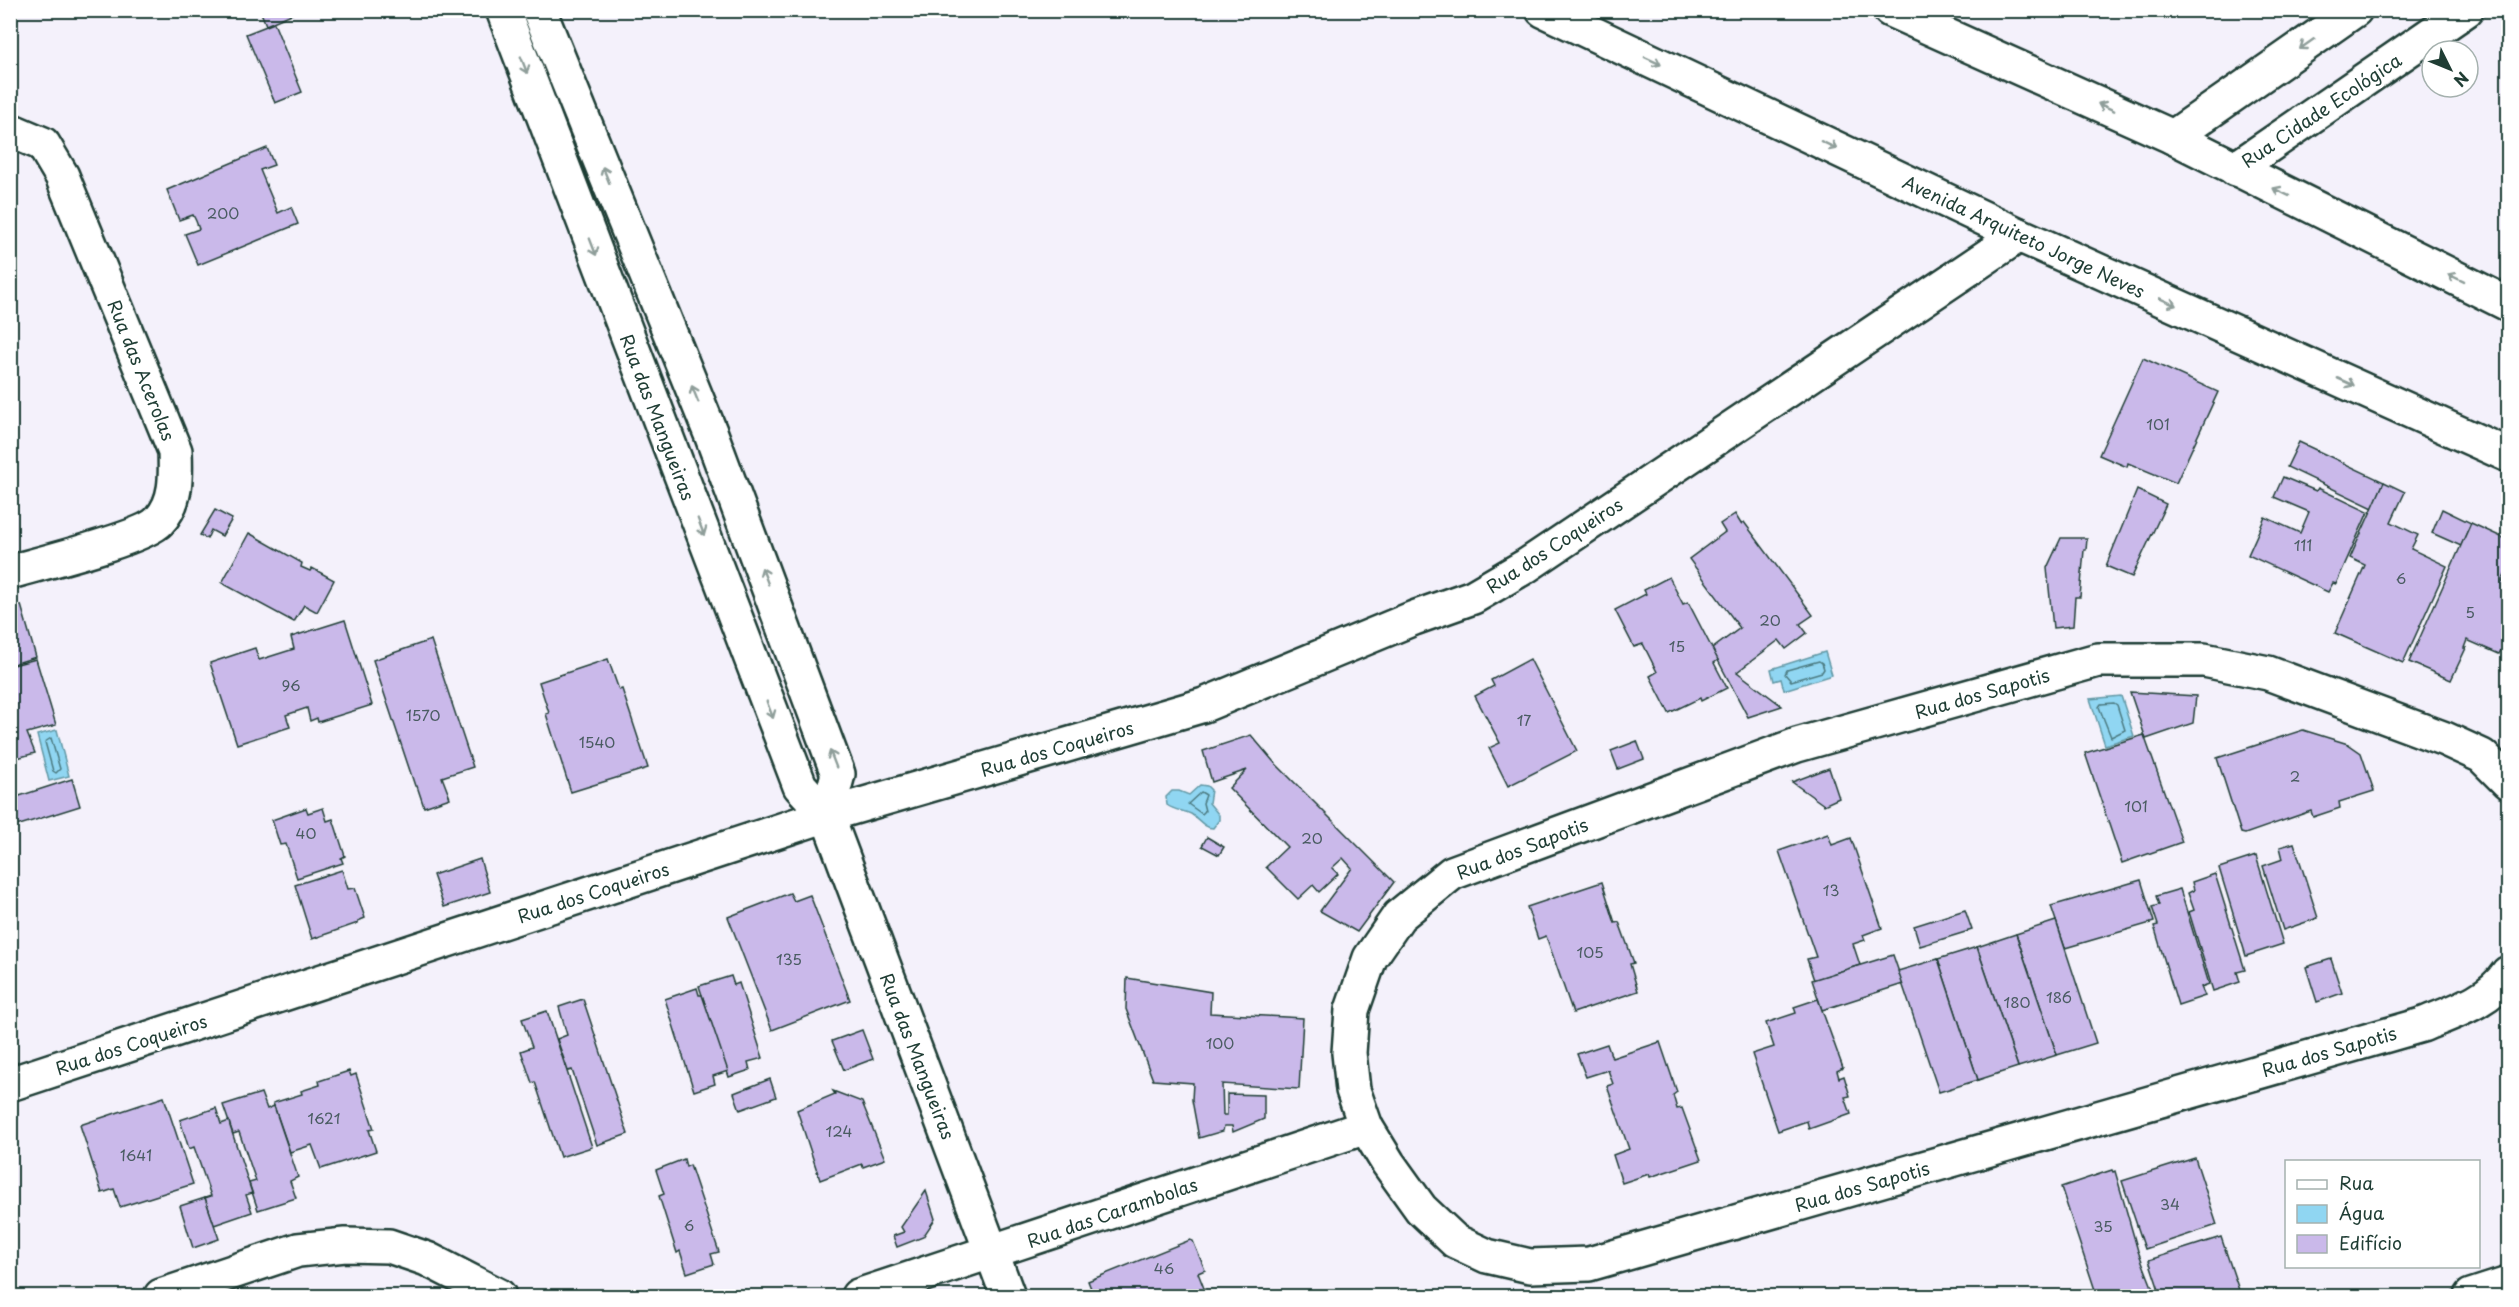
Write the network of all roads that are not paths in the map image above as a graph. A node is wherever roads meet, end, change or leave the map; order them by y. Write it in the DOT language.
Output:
graph roads {
  1 [pos="503,10"];
  2 [pos="539,10"];
  3 [pos="1543,10"];
  4 [pos="1588,10"];
  5 [pos="1890,10"];
  6 [pos="2355,10"];
  7 [pos="2466,10"];
  8 [pos="1616,44"];
  9 [pos="10,130"];
  10 [pos="2173,137"];
  11 [pos="2235,169"];
  12 [pos="2019,235"];
  13 [pos="2508,304"];
  14 [pos="711,434"];
  15 [pos="670,449"];
  16 [pos="2508,455"];
  17 [pos="10,572"];
  18 [pos="2508,783"];
  19 [pos="827,815"];
  20 [pos="2508,973"];
  21 [pos="10,1084"];
  22 [pos="1366,1127"];
  23 [pos="991,1252"];
  24 [pos="2508,1284"];
  25 [pos="162,1296"];
  26 [pos="499,1296"];
  27 [pos="858,1296"];
  28 [pos="1008,1296"];
  29 [pos="2471,1296"];
  1 -- 15 [label="street, Rua das Mangueiras, one-way"];
  14 -- 2 [label="street, one-way"];
  3 -- 8 [label="street, Avenida Arquiteto Jorge Neves"];
  4 -- 8 [label="street"];
  10 -- 5 [label="street, one-way"];
  6 -- 10 [label="street, one-way"];
  7 -- 11 [label="street, Rua Cidade Ecológica"];
  8 -- 12 [label="street, Avenida Arquiteto Jorge Neves, one-way"];
  9 -- 17 [label="street, Rua das Acerolas"];
  10 -- 11 [label="street"];
  13 -- 11 [label="street, one-way"];
  12 -- 16 [label="street, Avenida Arquiteto Jorge Neves, one-way"];
  12 -- 19 [label="street, Rua dos Coqueiros"];
  14 -- 15 [label="street"];
  19 -- 14 [label="street, one-way"];
  15 -- 19 [label="street, Rua das Mangueiras, one-way"];
  18 -- 22 [label="street, Rua dos Sapotis"];
  19 -- 21 [label="street, Rua dos Coqueiros"];
  19 -- 23 [label="street, Rua das Mangueiras"];
  20 -- 22 [label="street, Rua dos Sapotis"];
  22 -- 23 [label="street, Rua das Carambolas"];
  23 -- 27 [label="street, Rua das Carambolas"];
  23 -- 28 [label="street, Rua das Mangueiras"];
  24 -- 29 [label="street"];
  25 -- 26 [label="street"];
}
